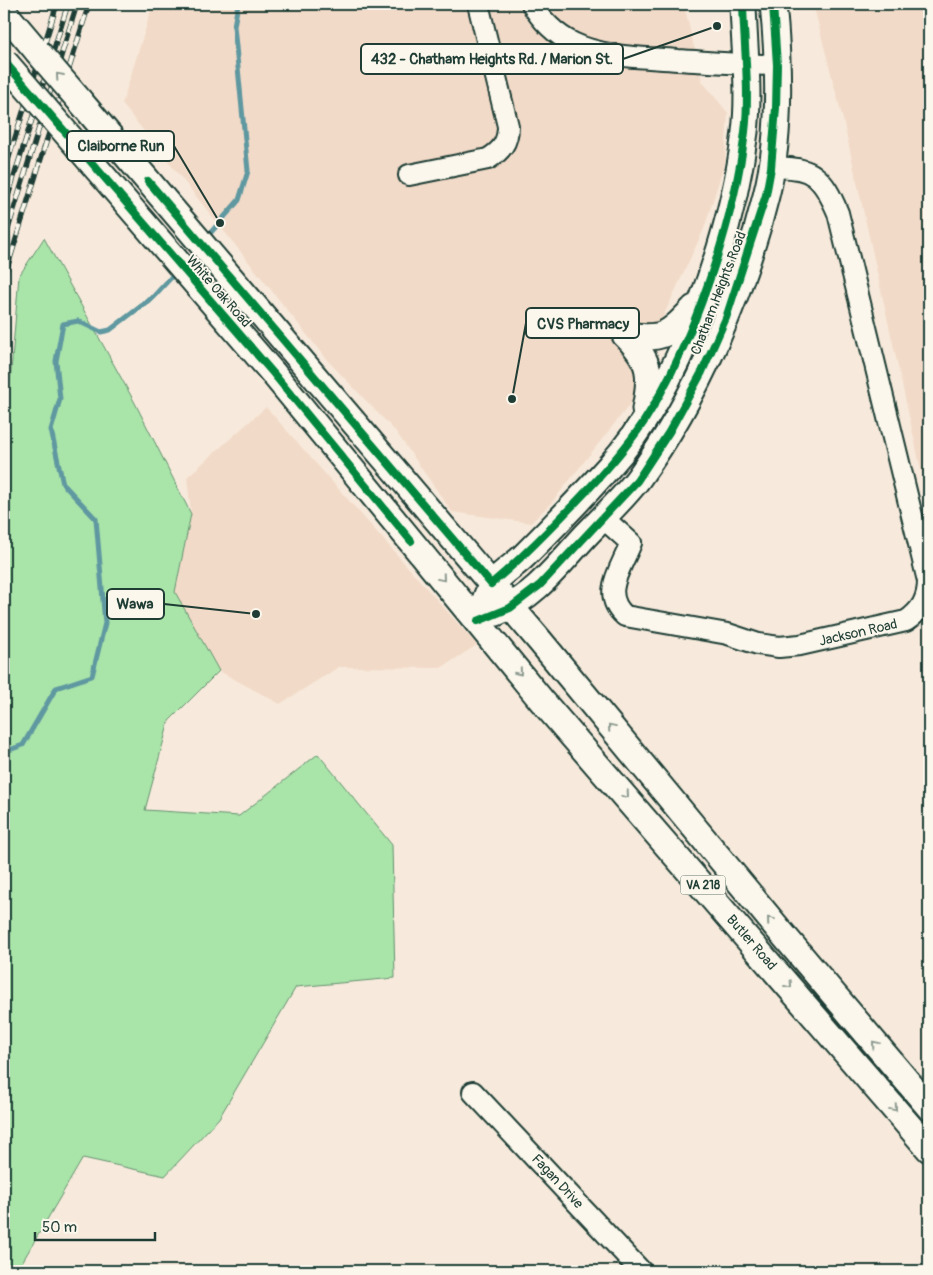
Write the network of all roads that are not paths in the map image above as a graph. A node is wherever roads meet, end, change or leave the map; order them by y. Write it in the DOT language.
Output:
graph roads {
  1 [pos="478,4"];
  2 [pos="532,4"];
  3 [pos="743,4"];
  4 [pos="773,4"];
  5 [pos="4,12"];
  6 [pos="4,60"];
  7 [pos="746,65"];
  8 [pos="777,65"];
  9 [pos="771,168"];
  10 [pos="409,175"];
  11 [pos="701,300"];
  12 [pos="642,424"];
  13 [pos="602,517"];
  14 [pos="490,584"];
  15 [pos="510,608"];
  16 [pos="478,621"];
  17 [pos="474,1092"];
  18 [pos="929,1107"];
  19 [pos="929,1149"];
  20 [pos="641,1271"];
  1 -- 10 [label="street"];
  2 -- 7 [label="street"];
  3 -- 7 [label="main road, Chatham Heights Road"];
  4 -- 8 [label="main road, Chatham Heights Road"];
  14 -- 5 [label="main road, White Oak Road / VA 218, one-way, bridge"];
  6 -- 16 [label="main road, White Oak Road / VA 218, one-way, bridge"];
  7 -- 8 [label="street"];
  7 -- 11 [label="main road, Chatham Heights Road"];
  8 -- 9 [label="main road, Chatham Heights Road"];
  9 -- 13 [label="main road, Chatham Heights Road"];
  9 -- 13 [label="street, Jackson Road"];
  11 -- 12 [label="main road, Chatham Heights Road"];
  11 -- 12 [label="main road"];
  12 -- 14 [label="main road, Chatham Heights Road"];
  13 -- 15 [label="main road, Chatham Heights Road"];
  14 -- 15 [label="main road, VA 218"];
  14 -- 16 [label="main road"];
  15 -- 16 [label="main road, Chatham Heights Road"];
  18 -- 15 [label="main road, Butler Road / VA 218, one-way"];
  16 -- 19 [label="main road, Butler Road / VA 218, one-way"];
  17 -- 20 [label="street, Fagan Drive"];
}
